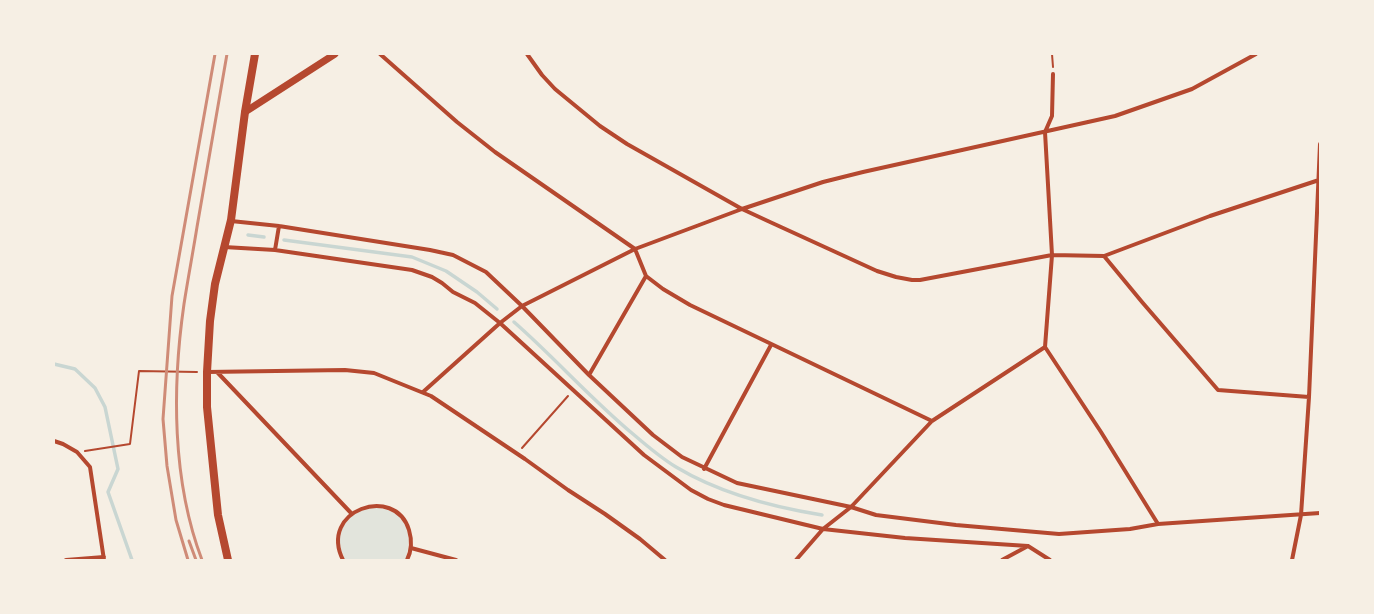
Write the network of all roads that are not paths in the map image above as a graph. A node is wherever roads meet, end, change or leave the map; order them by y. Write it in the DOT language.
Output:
graph roads {
  1 [pos="255,54"];
  2 [pos="335,54"];
  3 [pos="380,54"];
  4 [pos="527,54"];
  5 [pos="1256,54"];
  6 [pos="1053,74"];
  7 [pos="245,112"];
  8 [pos="1045,132"];
  9 [pos="1320,144"];
  10 [pos="1319,180"];
  11 [pos="742,209"];
  12 [pos="231,220"];
  13 [pos="279,226"];
  14 [pos="224,247"];
  15 [pos="635,249"];
  16 [pos="276,250"];
  17 [pos="1052,255"];
  18 [pos="1104,256"];
  19 [pos="646,276"];
  20 [pos="522,306"];
  21 [pos="500,323"];
  22 [pos="771,345"];
  23 [pos="1045,347"];
  24 [pos="207,372"];
  25 [pos="217,372"];
  26 [pos="589,375"];
  27 [pos="423,392"];
  28 [pos="1309,397"];
  29 [pos="932,421"];
  30 [pos="54,442"];
  31 [pos="704,469"];
  32 [pos="851,507"];
  33 [pos="1320,513"];
  34 [pos="352,514"];
  35 [pos="1301,515"];
  36 [pos="1158,524"];
  37 [pos="823,529"];
  38 [pos="1028,546"];
  39 [pos="412,548"];
  40 [pos="104,558"];
  41 [pos="66,560"];
  42 [pos="228,560"];
  43 [pos="343,560"];
  44 [pos="407,560"];
  45 [pos="456,560"];
  46 [pos="665,560"];
  47 [pos="796,560"];
  48 [pos="1002,560"];
  49 [pos="1050,560"];
  50 [pos="1292,560"];
  1 -- 7 [label="main road"];
  2 -- 7 [label="street"];
  3 -- 15 [label="street"];
  4 -- 11 [label="street"];
  5 -- 8 [label="street"];
  6 -- 8 [label="street"];
  7 -- 12 [label="main road"];
  8 -- 11 [label="street"];
  8 -- 17 [label="street"];
  9 -- 10 [label="street"];
  10 -- 18 [label="street"];
  10 -- 28 [label="street"];
  11 -- 15 [label="street"];
  11 -- 17 [label="street"];
  12 -- 13 [label="street"];
  12 -- 14 [label="main road"];
  13 -- 16 [label="street"];
  13 -- 20 [label="street"];
  14 -- 16 [label="street"];
  14 -- 24 [label="main road"];
  15 -- 19 [label="street"];
  15 -- 20 [label="street"];
  16 -- 21 [label="street"];
  17 -- 18 [label="street"];
  17 -- 23 [label="street"];
  18 -- 28 [label="street"];
  19 -- 22 [label="street"];
  19 -- 26 [label="street"];
  20 -- 21 [label="street"];
  20 -- 26 [label="street"];
  21 -- 27 [label="street"];
  21 -- 37 [label="street"];
  22 -- 29 [label="street"];
  22 -- 31 [label="street"];
  23 -- 29 [label="street"];
  23 -- 36 [label="street"];
  24 -- 25 [label="street"];
  24 -- 42 [label="main road"];
  25 -- 27 [label="street"];
  25 -- 34 [label="street"];
  26 -- 31 [label="street"];
  27 -- 46 [label="street"];
  28 -- 35 [label="street"];
  29 -- 32 [label="street"];
  30 -- 40 [label="street"];
  31 -- 32 [label="street"];
  32 -- 36 [label="street"];
  32 -- 37 [label="street"];
  33 -- 35 [label="street"];
  34 -- 39 [label="street"];
  34 -- 43 [label="street"];
  35 -- 36 [label="street"];
  35 -- 50 [label="street"];
  37 -- 38 [label="street"];
  37 -- 47 [label="street"];
  38 -- 48 [label="street"];
  38 -- 49 [label="street"];
  39 -- 44 [label="street"];
  39 -- 45 [label="street"];
  40 -- 41 [label="street"];
}
